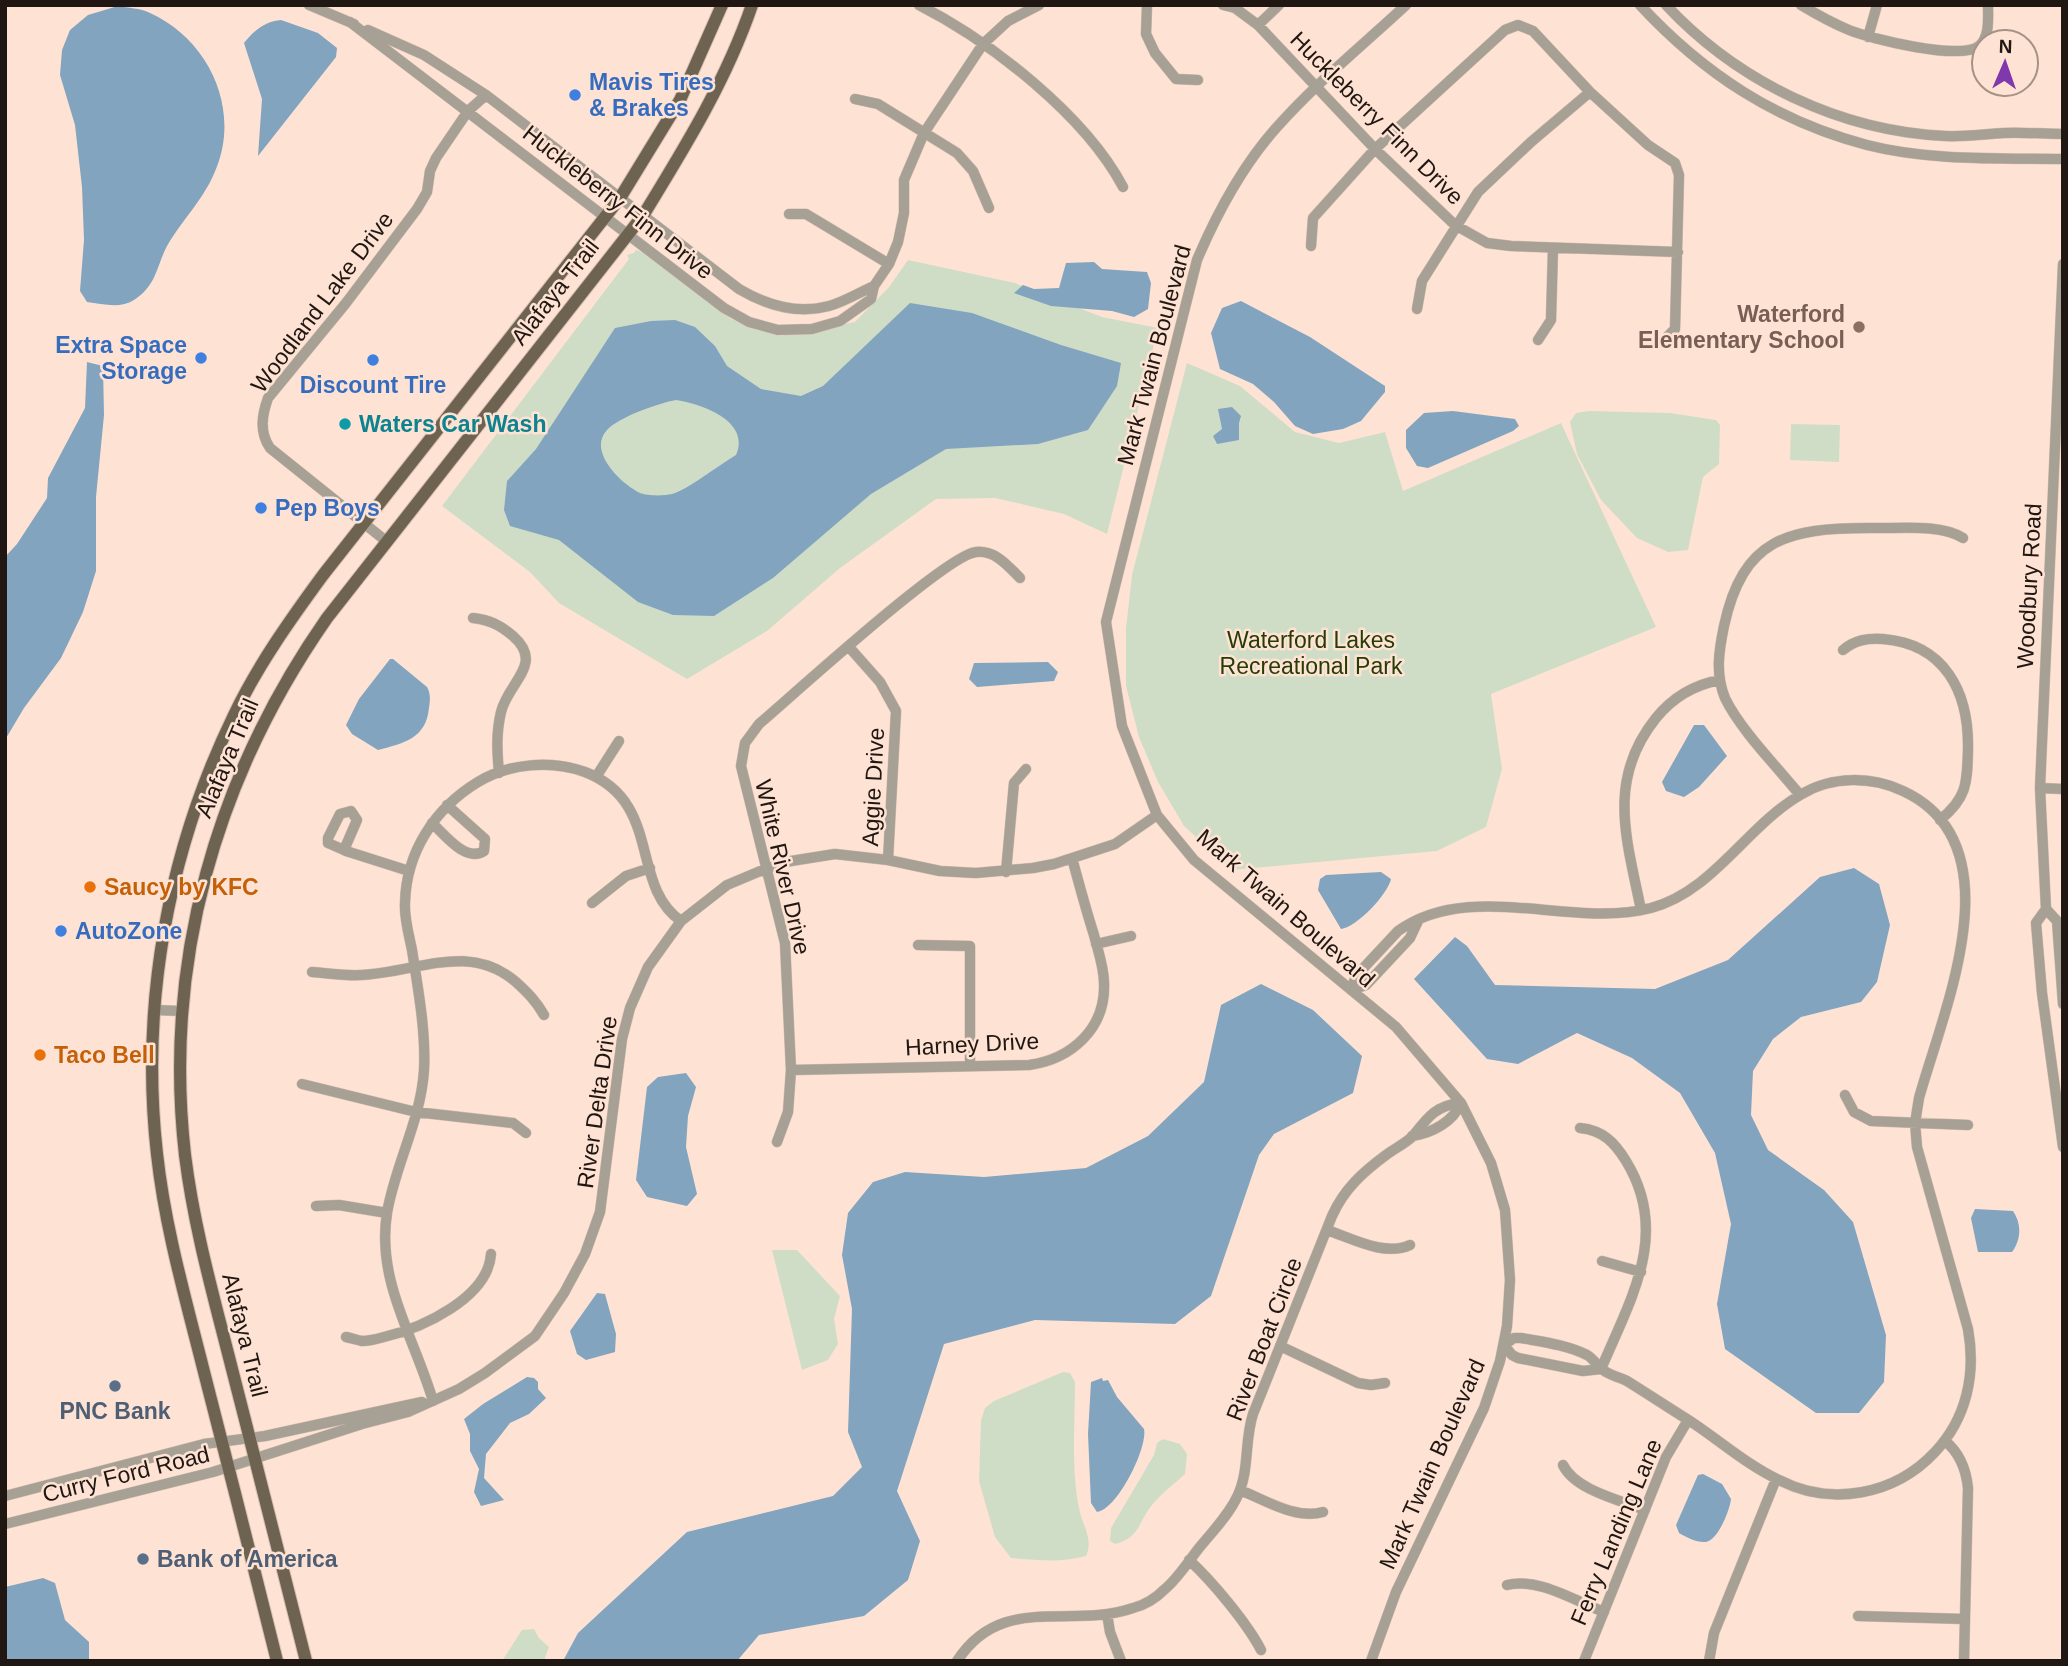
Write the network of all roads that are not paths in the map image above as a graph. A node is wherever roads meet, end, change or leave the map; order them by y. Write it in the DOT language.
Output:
graph roads {
  1 [pos="309,5"];
  2 [pos="722,5"];
  3 [pos="751,5"];
  4 [pos="919,5"];
  5 [pos="1040,5"];
  6 [pos="1147,5"];
  7 [pos="1223,5"];
  8 [pos="1279,5"];
  9 [pos="1406,5"];
  10 [pos="1640,5"];
  11 [pos="1667,5"];
  12 [pos="1801,5"];
  13 [pos="1877,5"];
  14 [pos="1988,5"];
  15 [pos="350,22"];
  16 [pos="1258,25"];
  17 [pos="1868,37"];
  18 [pos="983,44"];
  19 [pos="1198,80"];
  20 [pos="1317,88"];
  21 [pos="1590,92"];
  22 [pos="486,95"];
  23 [pos="855,99"];
  24 [pos="468,111"];
  25 [pos="924,133"];
  26 [pos="2063,134"];
  27 [pos="1375,149"];
  28 [pos="2063,159"];
  29 [pos="1123,187"];
  30 [pos="620,198"];
  31 [pos="989,208"];
  32 [pos="643,214"];
  33 [pos="789,214"];
  34 [pos="605,217"];
  35 [pos="1455,225"];
  36 [pos="627,234"];
  37 [pos="1311,246"];
  38 [pos="1553,248"];
  39 [pos="1678,252"];
  40 [pos="889,264"];
  41 [pos="2063,264"];
  42 [pos="874,286"];
  43 [pos="1417,309"];
  44 [pos="1538,340"];
  45 [pos="1661,343"];
  46 [pos="364,523"];
  47 [pos="1963,538"];
  48 [pos="386,541"];
  49 [pos="1020,578"];
  50 [pos="473,618"];
  51 [pos="849,647"];
  52 [pos="1843,650"];
  53 [pos="1720,680"];
  54 [pos="620,741"];
  55 [pos="1026,769"];
  56 [pos="499,773"];
  57 [pos="596,777"];
  58 [pos="2040,789"];
  59 [pos="2063,789"];
  60 [pos="1800,795"];
  61 [pos="447,805"];
  62 [pos="1157,815"];
  63 [pos="1940,820"];
  64 [pos="432,823"];
  65 [pos="344,850"];
  66 [pos="1072,858"];
  67 [pos="888,860"];
  68 [pos="650,868"];
  69 [pos="765,869"];
  70 [pos="409,871"];
  71 [pos="1006,872"];
  72 [pos="592,902"];
  73 [pos="2046,909"];
  74 [pos="1641,910"];
  75 [pos="681,921"];
  76 [pos="1131,936"];
  77 [pos="1096,944"];
  78 [pos="918,945"];
  79 [pos="414,967"];
  80 [pos="312,972"];
  81 [pos="1351,990"];
  82 [pos="2063,1004"];
  83 [pos="154,1010"];
  84 [pos="182,1011"];
  85 [pos="544,1015"];
  86 [pos="971,1065"];
  87 [pos="791,1070"];
  88 [pos="302,1084"];
  89 [pos="1845,1095"];
  90 [pos="1461,1103"];
  91 [pos="416,1112"];
  92 [pos="1915,1123"];
  93 [pos="1968,1125"];
  94 [pos="1580,1128"];
  95 [pos="526,1133"];
  96 [pos="777,1142"];
  97 [pos="2063,1147"];
  98 [pos="316,1206"];
  99 [pos="387,1213"];
  100 [pos="1327,1230"];
  101 [pos="1410,1245"];
  102 [pos="491,1254"];
  103 [pos="1602,1261"];
  104 [pos="1641,1272"];
  105 [pos="406,1332"];
  106 [pos="346,1337"];
  107 [pos="1504,1345"];
  108 [pos="1280,1346"];
  109 [pos="1601,1369"];
  110 [pos="1385,1383"];
  111 [pos="433,1401"];
  112 [pos="1688,1420"];
  113 [pos="250,1438"];
  114 [pos="1945,1441"];
  115 [pos="222,1442"];
  116 [pos="255,1459"];
  117 [pos="1563,1465"];
  118 [pos="228,1468"];
  119 [pos="1776,1479"];
  120 [pos="1240,1490"];
  121 [pos="5,1496"];
  122 [pos="1645,1510"];
  123 [pos="1322,1512"];
  124 [pos="5,1524"];
  125 [pos="1189,1560"];
  126 [pos="1507,1585"];
  127 [pos="1604,1612"];
  128 [pos="1107,1614"];
  129 [pos="1858,1616"];
  130 [pos="1965,1619"];
  131 [pos="1261,1650"];
  132 [pos="277,1661"];
  133 [pos="306,1661"];
  134 [pos="957,1661"];
  135 [pos="1121,1661"];
  136 [pos="1371,1661"];
  137 [pos="1584,1661"];
  138 [pos="1709,1661"];
  139 [pos="1964,1661"];
  1 -- 15 [label="street, Huckleberry Finn Drive"];
  2 -- 30 [label="main road, Alafaya Trail"];
  3 -- 32 [label="main road, Alafaya Trail"];
  4 -- 18 [label="street"];
  5 -- 18 [label="street, Huckleberry Finn Drive"];
  6 -- 19 [label="street"];
  7 -- 16 [label="street, Huckleberry Finn Drive"];
  8 -- 16 [label="street"];
  9 -- 20 [label="street, Mark Twain Boulevard"];
  10 -- 28 [label="street"];
  11 -- 26 [label="street"];
  12 -- 17 [label="street"];
  13 -- 17 [label="street"];
  14 -- 17 [label="street"];
  15 -- 22 [label="street, Huckleberry Finn Drive"];
  15 -- 24 [label="street, Huckleberry Finn Drive"];
  16 -- 20 [label="street, Huckleberry Finn Drive"];
  18 -- 25 [label="street, Huckleberry Finn Drive"];
  18 -- 29 [label="street"];
  20 -- 27 [label="street, Huckleberry Finn Drive"];
  20 -- 62 [label="street, Mark Twain Boulevard"];
  21 -- 27 [label="street"];
  21 -- 35 [label="street"];
  21 -- 39 [label="street"];
  22 -- 24 [label="street, Woodland Lake Drive"];
  22 -- 30 [label="street, Huckleberry Finn Drive"];
  23 -- 25 [label="street"];
  24 -- 34 [label="street, Huckleberry Finn Drive"];
  24 -- 46 [label="street, Woodland Lake Drive"];
  25 -- 31 [label="street"];
  25 -- 40 [label="street, Huckleberry Finn Drive"];
  27 -- 35 [label="street, Huckleberry Finn Drive"];
  27 -- 37 [label="street"];
  30 -- 32 [label="street, Huckleberry Finn Drive"];
  30 -- 34 [label="main road, Alafaya Trail"];
  32 -- 36 [label="main road, Alafaya Trail"];
  32 -- 42 [label="street, Huckleberry Finn Drive"];
  33 -- 40 [label="street"];
  34 -- 36 [label="street, Huckleberry Finn Drive"];
  34 -- 46 [label="main road, Alafaya Trail"];
  35 -- 38 [label="street, Huckleberry Finn Drive"];
  35 -- 43 [label="street"];
  36 -- 42 [label="street, Huckleberry Finn Drive"];
  36 -- 48 [label="main road, Alafaya Trail"];
  38 -- 39 [label="street, Huckleberry Finn Drive"];
  38 -- 44 [label="street"];
  39 -- 45 [label="street"];
  40 -- 42 [label="street, Huckleberry Finn Drive"];
  41 -- 58 [label="street, Woodbury Road"];
  46 -- 48 [label="street, Woodland Lake Drive"];
  46 -- 83 [label="main road, Alafaya Trail"];
  47 -- 53 [label="street"];
  48 -- 84 [label="main road, Alafaya Trail"];
  49 -- 51 [label="street, White River Drive"];
  50 -- 56 [label="street"];
  51 -- 67 [label="street, Aggie Drive"];
  51 -- 69 [label="street, White River Drive"];
  52 -- 63 [label="street"];
  53 -- 60 [label="street"];
  53 -- 74 [label="street"];
  54 -- 57 [label="street"];
  55 -- 71 [label="street"];
  56 -- 57 [label="street"];
  56 -- 61 [label="street"];
  57 -- 68 [label="street"];
  58 -- 59 [label="street"];
  58 -- 73 [label="street, Woodbury Road"];
  60 -- 63 [label="street"];
  60 -- 74 [label="street"];
  61 -- 64 [label="street"];
  61 -- 64 [label="street"];
  62 -- 66 [label="street, River Delta Drive"];
  62 -- 81 [label="street, Mark Twain Boulevard"];
  63 -- 92 [label="street"];
  64 -- 70 [label="street"];
  65 -- 65 [label="street"];
  65 -- 70 [label="street"];
  66 -- 71 [label="street, River Delta Drive"];
  66 -- 77 [label="street, Harney Drive"];
  67 -- 69 [label="street, River Delta Drive"];
  67 -- 71 [label="street, River Delta Drive"];
  68 -- 72 [label="street"];
  68 -- 75 [label="street"];
  69 -- 75 [label="street, River Delta Drive"];
  69 -- 87 [label="street, White River Drive"];
  70 -- 79 [label="street"];
  73 -- 82 [label="street, Woodbury Road"];
  73 -- 97 [label="street, Woodbury Road"];
  74 -- 81 [label="street"];
  75 -- 111 [label="street, River Delta Drive"];
  76 -- 77 [label="street"];
  77 -- 86 [label="street, Harney Drive"];
  78 -- 86 [label="street"];
  79 -- 80 [label="street"];
  79 -- 85 [label="street"];
  79 -- 91 [label="street"];
  81 -- 90 [label="street, Mark Twain Boulevard"];
  83 -- 84 [label="street"];
  83 -- 115 [label="main road, Alafaya Trail"];
  84 -- 113 [label="main road, Alafaya Trail"];
  86 -- 87 [label="street, Harney Drive"];
  87 -- 96 [label="street, White River Drive"];
  88 -- 91 [label="street"];
  89 -- 92 [label="street"];
  90 -- 100 [label="street, River Boat Circle"];
  90 -- 107 [label="street, Mark Twain Boulevard"];
  91 -- 95 [label="street"];
  91 -- 99 [label="street"];
  92 -- 93 [label="street"];
  92 -- 114 [label="street"];
  94 -- 104 [label="street"];
  98 -- 99 [label="street"];
  99 -- 105 [label="street"];
  100 -- 101 [label="street"];
  100 -- 108 [label="street, River Boat Circle"];
  102 -- 105 [label="street"];
  103 -- 104 [label="street"];
  104 -- 109 [label="street"];
  105 -- 106 [label="street"];
  105 -- 111 [label="street"];
  107 -- 109 [label="street"];
  107 -- 109 [label="street"];
  107 -- 136 [label="street, Mark Twain Boulevard"];
  108 -- 110 [label="street"];
  108 -- 120 [label="street, River Boat Circle"];
  109 -- 112 [label="street"];
  111 -- 113 [label="street, River Delta Drive"];
  111 -- 116 [label="street, River Delta Drive"];
  112 -- 119 [label="street"];
  112 -- 122 [label="street, Ferry Landing Lane"];
  113 -- 115 [label="street, Curry Ford Road"];
  113 -- 116 [label="main road, Alafaya Trail"];
  114 -- 119 [label="street"];
  114 -- 130 [label="street"];
  115 -- 118 [label="main road, Alafaya Trail"];
  115 -- 121 [label="street, Curry Ford Road"];
  116 -- 118 [label="street, Curry Ford Road"];
  116 -- 133 [label="main road, Alafaya Trail"];
  117 -- 122 [label="street"];
  118 -- 124 [label="street, Curry Ford Road"];
  118 -- 132 [label="main road, Alafaya Trail"];
  119 -- 138 [label="street"];
  120 -- 123 [label="street"];
  120 -- 125 [label="street, River Boat Circle"];
  122 -- 127 [label="street, Ferry Landing Lane"];
  125 -- 128 [label="street, River Boat Circle"];
  125 -- 131 [label="street"];
  126 -- 127 [label="street"];
  127 -- 137 [label="street, Ferry Landing Lane"];
  128 -- 134 [label="street, River Boat Circle"];
  128 -- 135 [label="street"];
  129 -- 130 [label="street"];
  130 -- 139 [label="street"];
}
